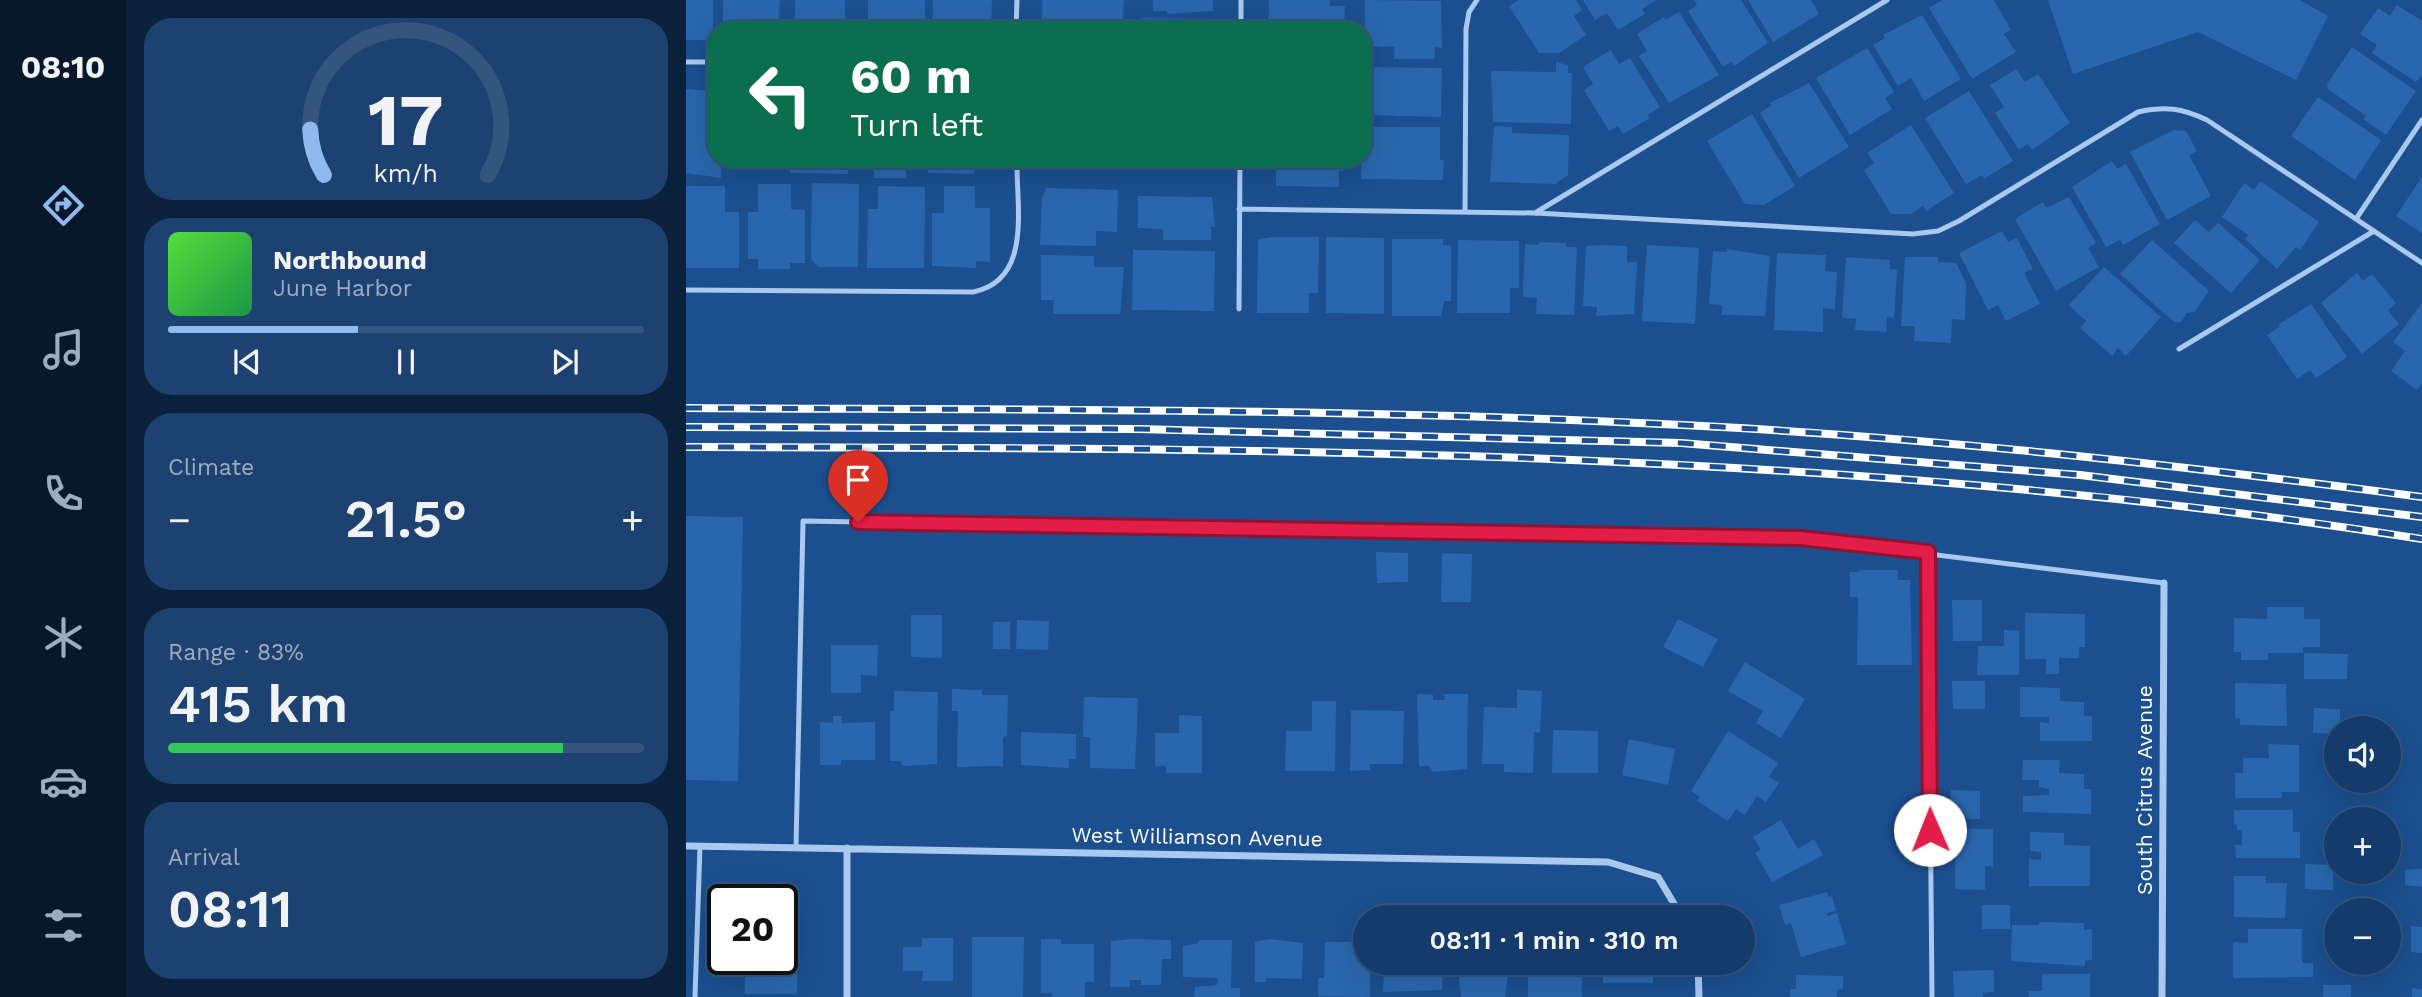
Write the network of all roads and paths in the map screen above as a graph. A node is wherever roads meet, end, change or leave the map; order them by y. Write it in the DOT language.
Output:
graph roads {
  1 [pos="1017,0"];
  2 [pos="1241,0"];
  3 [pos="1477,0"];
  4 [pos="1887,0"];
  5 [pos="1016,21"];
  6 [pos="1241,21"];
  7 [pos="686,62"];
  8 [pos="707,62"];
  9 [pos="2422,120"];
  10 [pos="1017,168"];
  11 [pos="1240,168"];
  12 [pos="1240,209"];
  13 [pos="1465,212"];
  14 [pos="1535,213"];
  15 [pos="2356,219"];
  16 [pos="2374,231"];
  17 [pos="2422,263"];
  18 [pos="686,290"];
  19 [pos="1239,309"];
  20 [pos="2179,349"];
  21 [pos="1928,552"];
  22 [pos="2164,583"];
  23 [pos="686,846"];
  24 [pos="700,846"];
  25 [pos="796,848"];
  26 [pos="847,848"];
  27 [pos="1675,905"];
  28 [pos="1698,975"];
  29 [pos="695,997"];
  30 [pos="847,997"];
  31 [pos="1699,997"];
  32 [pos="1931,997"];
  33 [pos="2162,997"];
  1 -- 5 [label="lane"];
  2 -- 6 [label="lane"];
  3 -- 13 [label="lane"];
  4 -- 14 [label="lane"];
  7 -- 8 [label="lane"];
  9 -- 15 [label="lane"];
  10 -- 18 [label="lane"];
  11 -- 12 [label="lane"];
  12 -- 13 [label="lane"];
  12 -- 19 [label="lane"];
  13 -- 14 [label="lane"];
  14 -- 15 [label="lane"];
  15 -- 16 [label="lane"];
  16 -- 17 [label="lane"];
  16 -- 20 [label="lane"];
  21 -- 22 [label="lane"];
  21 -- 25 [label="lane"];
  21 -- 32 [label="lane"];
  22 -- 33 [label="street, South Citrus Avenue"];
  23 -- 24 [label="street, West Williamson Avenue"];
  24 -- 25 [label="street, West Williamson Avenue"];
  24 -- 29 [label="lane"];
  25 -- 26 [label="street, West Williamson Avenue"];
  26 -- 27 [label="street, West Williamson Avenue"];
  26 -- 30 [label="street"];
  28 -- 31 [label="street"];
}
